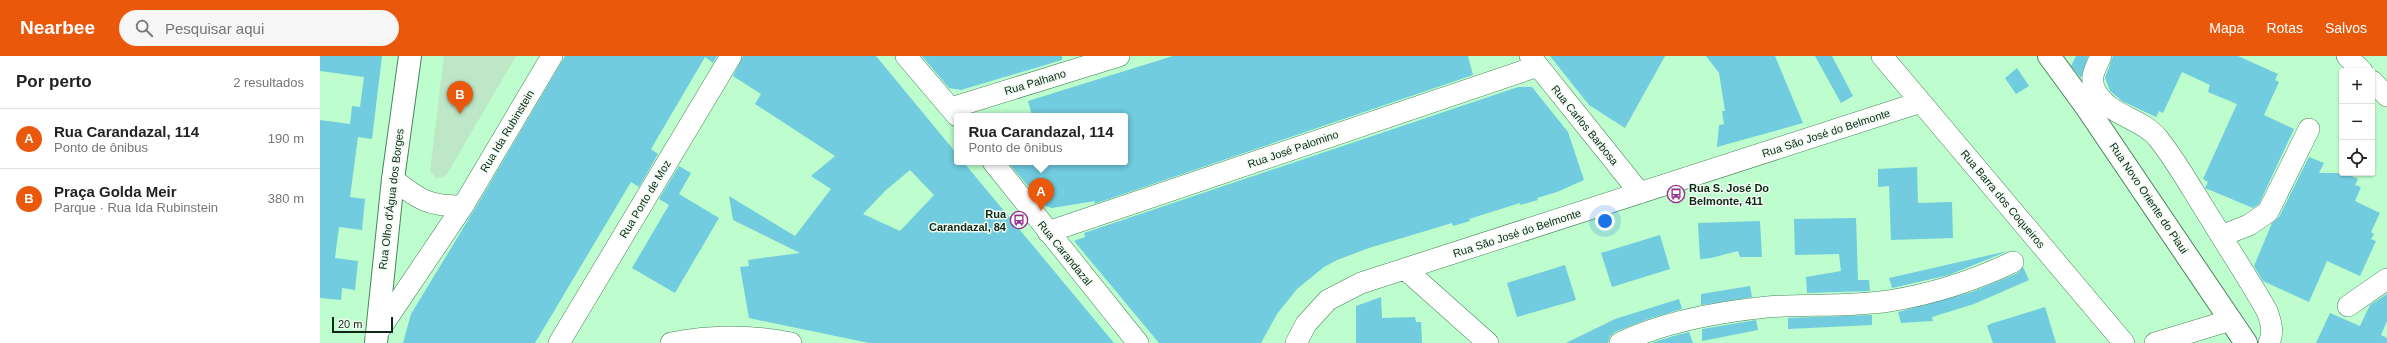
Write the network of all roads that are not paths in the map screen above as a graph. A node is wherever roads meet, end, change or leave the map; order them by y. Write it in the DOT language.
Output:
graph roads {
  1 [pos="410,56"];
  2 [pos="552,56"];
  3 [pos="731,56"];
  4 [pos="906,56"];
  5 [pos="1119,56"];
  6 [pos="1882,56"];
  7 [pos="2101,56"];
  8 [pos="2347,56"];
  9 [pos="2051,57"];
  10 [pos="1534,61"];
  11 [pos="2359,68"];
  12 [pos="2375,84"];
  13 [pos="2387,96"];
  14 [pos="1921,102"];
  15 [pos="954,112"];
  16 [pos="2310,130"];
  17 [pos="995,165"];
  18 [pos="393,180"];
  19 [pos="1640,193"];
  20 [pos="462,206"];
  21 [pos="1048,232"];
  22 [pos="2221,236"];
  23 [pos="2013,262"];
  24 [pos="1405,269"];
  25 [pos="2387,279"];
  26 [pos="2348,306"];
  27 [pos="2231,320"];
  28 [pos="376,339"];
  29 [pos="559,343"];
  30 [pos="671,343"];
  31 [pos="791,343"];
  32 [pos="1138,343"];
  33 [pos="1296,343"];
  34 [pos="1488,343"];
  35 [pos="1620,343"];
  36 [pos="2124,343"];
  37 [pos="2155,343"];
  38 [pos="2246,343"];
  39 [pos="2269,343"];
  1 -- 18 [label="street, Rua Olho d'Água dos Borges"];
  2 -- 20 [label="street, Rua Ida Rubinstein"];
  3 -- 29 [label="street, Rua Porto de Moz"];
  4 -- 15 [label="street"];
  5 -- 15 [label="street, Rua Palhano"];
  6 -- 14 [label="street, Rua Barra dos Coqueiros"];
  7 -- 22 [label="street"];
  8 -- 11 [label="street"];
  9 -- 27 [label="street, Rua Novo Oriente do Piaui"];
  10 -- 19 [label="street, Rua Carlos Barbosa"];
  10 -- 21 [label="street, Rua José Palomino"];
  12 -- 13 [label="street"];
  14 -- 19 [label="street, Rua São José do Belmonte"];
  14 -- 36 [label="street, Rua Barra dos Coqueiros"];
  16 -- 22 [label="street"];
  17 -- 21 [label="street, Rua Carandazal"];
  18 -- 20 [label="street"];
  18 -- 28 [label="street, Rua Olho d'Água dos Borges"];
  19 -- 24 [label="street, Rua São José do Belmonte"];
  20 -- 28 [label="street, Rua Ida Rubinstein"];
  21 -- 32 [label="street, Rua Carandazal"];
  22 -- 39 [label="street"];
  23 -- 35 [label="street"];
  24 -- 33 [label="street, Rua São José do Belmonte"];
  24 -- 34 [label="street"];
  25 -- 26 [label="street"];
  27 -- 37 [label="street"];
  27 -- 38 [label="street, Rua Novo Oriente do Piaui"];
  30 -- 31 [label="street"];
}
